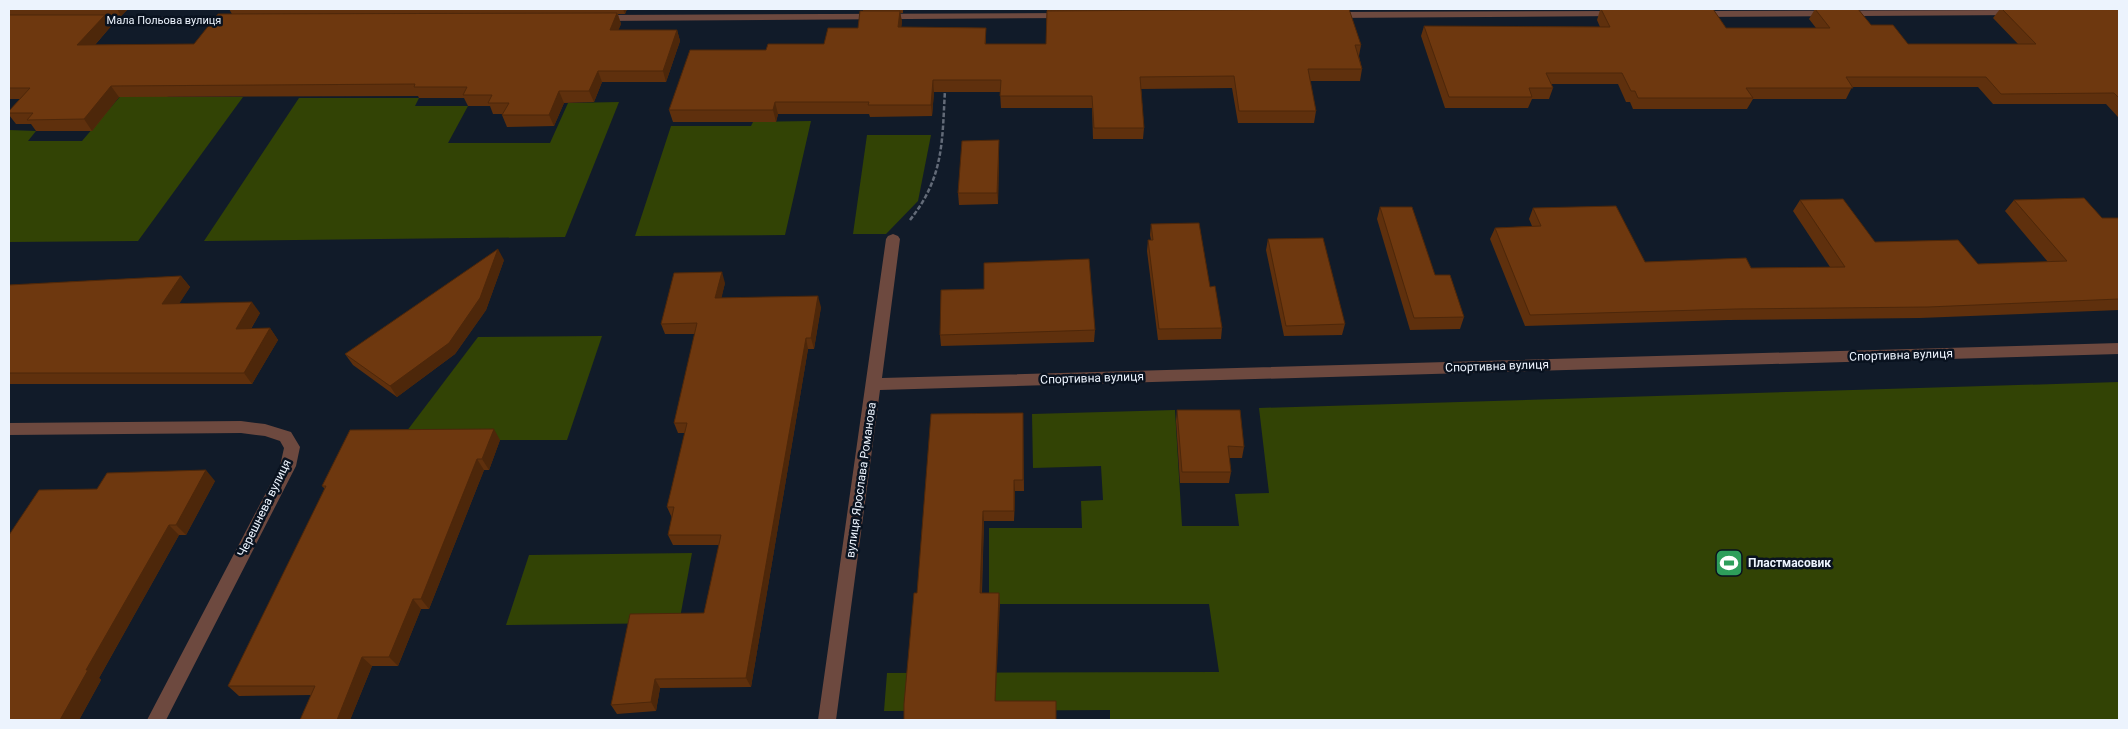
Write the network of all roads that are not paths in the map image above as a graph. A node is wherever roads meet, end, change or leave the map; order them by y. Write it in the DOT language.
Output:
graph roads {
  1 [pos="950,13"];
  2 [pos="2029,13"];
  3 [pos="1630,14"];
  4 [pos="1690,14"];
  5 [pos="1320,15"];
  6 [pos="1080,16"];
  7 [pos="585,18"];
  8 [pos="247,20"];
  9 [pos="78,21"];
  10 [pos="893,239"];
  11 [pos="2119,349"];
  12 [pos="874,384"];
  13 [pos="9,429"];
  14 [pos="156,720"];
  15 [pos="827,720"];
  1 -- 6 [label="street"];
  1 -- 7 [label="street"];
  2 -- 4 [label="street"];
  3 -- 5 [label="street"];
  8 -- 9 [label="street, Мала Польова вулиця"];
  10 -- 12 [label="street, вулиця Ярослава Романова"];
  11 -- 12 [label="street, Спортивна вулиця"];
  12 -- 15 [label="street, вулиця Ярослава Романова"];
  13 -- 14 [label="street, Черешнева вулиця"];
}
